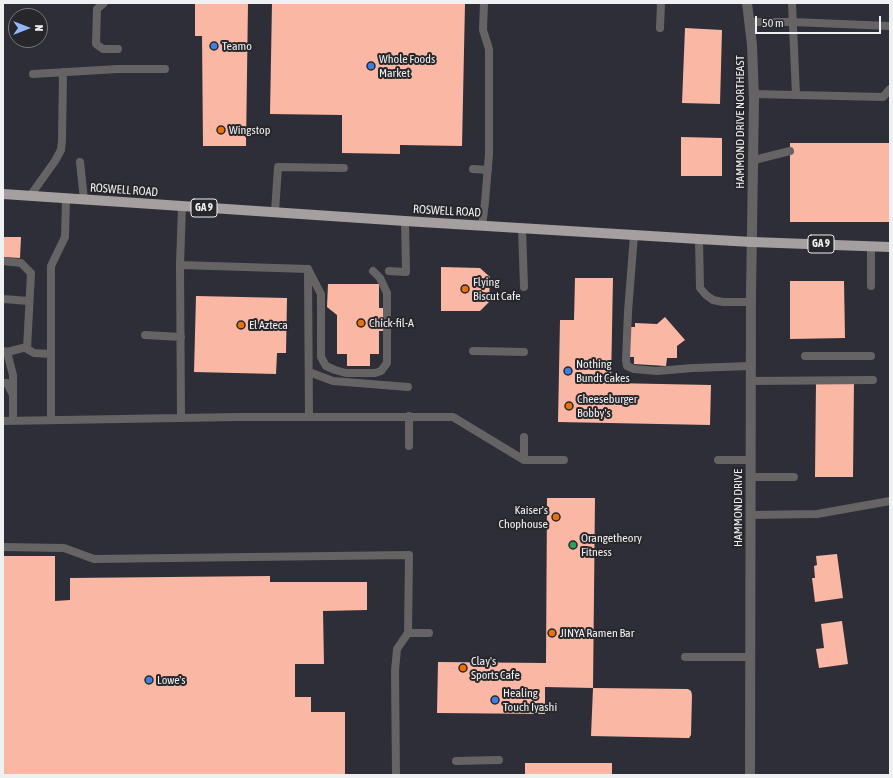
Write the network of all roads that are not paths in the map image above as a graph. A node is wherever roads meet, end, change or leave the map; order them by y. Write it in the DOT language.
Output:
graph roads {
  1 [pos="104,3"];
  2 [pos="484,3"];
  3 [pos="661,3"];
  4 [pos="747,3"];
  5 [pos="792,3"];
  6 [pos="750,22"];
  7 [pos="793,22"];
  8 [pos="890,26"];
  9 [pos="660,28"];
  10 [pos="118,49"];
  11 [pos="165,69"];
  12 [pos="63,72"];
  13 [pos="32,74"];
  14 [pos="890,89"];
  15 [pos="754,94"];
  16 [pos="796,94"];
  17 [pos="790,151"];
  18 [pos="754,160"];
  19 [pos="80,162"];
  20 [pos="344,168"];
  21 [pos="473,169"];
  22 [pos="488,170"];
  23 [pos="3,194"];
  24 [pos="30,196"];
  25 [pos="66,199"];
  26 [pos="84,200"];
  27 [pos="182,206"];
  28 [pos="275,212"];
  29 [pos="405,221"];
  30 [pos="482,226"];
  31 [pos="522,228"];
  32 [pos="634,235"];
  33 [pos="699,239"];
  34 [pos="752,242"];
  35 [pos="871,246"];
  36 [pos="890,247"];
  37 [pos="3,261"];
  38 [pos="180,265"];
  39 [pos="308,269"];
  40 [pos="373,271"];
  41 [pos="389,272"];
  42 [pos="871,286"];
  43 [pos="524,287"];
  44 [pos="3,299"];
  45 [pos="30,300"];
  46 [pos="752,302"];
  47 [pos="144,335"];
  48 [pos="181,336"];
  49 [pos="27,347"];
  50 [pos="5,351"];
  51 [pos="474,351"];
  52 [pos="524,352"];
  53 [pos="52,354"];
  54 [pos="806,356"];
  55 [pos="871,356"];
  56 [pos="751,366"];
  57 [pos="309,372"];
  58 [pos="874,380"];
  59 [pos="751,381"];
  60 [pos="3,383"];
  61 [pos="408,387"];
  62 [pos="14,395"];
  63 [pos="409,416"];
  64 [pos="309,417"];
  65 [pos="181,418"];
  66 [pos="52,420"];
  67 [pos="3,421"];
  68 [pos="13,421"];
  69 [pos="524,437"];
  70 [pos="409,446"];
  71 [pos="524,460"];
  72 [pos="564,460"];
  73 [pos="718,460"];
  74 [pos="751,460"];
  75 [pos="794,477"];
  76 [pos="751,478"];
  77 [pos="890,501"];
  78 [pos="751,515"];
  79 [pos="3,547"];
  80 [pos="408,633"];
  81 [pos="429,633"];
  82 [pos="685,657"];
  83 [pos="750,657"];
  84 [pos="456,760"];
  85 [pos="499,760"];
  86 [pos="396,775"];
  87 [pos="750,775"];
  1 -- 10 [label="lane"];
  2 -- 22 [label="lane"];
  3 -- 9 [label="lane"];
  4 -- 6 [label="street, HAMMOND DRIVE NORTHEAST"];
  5 -- 7 [label="lane"];
  6 -- 7 [label="lane"];
  6 -- 15 [label="street, HAMMOND DRIVE NORTHEAST"];
  7 -- 8 [label="lane"];
  7 -- 16 [label="lane"];
  11 -- 12 [label="lane"];
  12 -- 13 [label="lane"];
  12 -- 24 [label="lane"];
  14 -- 16 [label="lane"];
  15 -- 16 [label="lane"];
  15 -- 18 [label="street, HAMMOND DRIVE NORTHEAST"];
  17 -- 18 [label="lane"];
  18 -- 34 [label="street, HAMMOND DRIVE NORTHEAST"];
  19 -- 26 [label="lane"];
  20 -- 28 [label="lane"];
  21 -- 22 [label="lane"];
  22 -- 30 [label="lane"];
  23 -- 24 [label="main road, ROSWELL ROAD / GA 9"];
  24 -- 25 [label="main road, ROSWELL ROAD / GA 9"];
  25 -- 26 [label="main road, ROSWELL ROAD / GA 9"];
  25 -- 53 [label="lane"];
  26 -- 27 [label="main road, ROSWELL ROAD / GA 9"];
  27 -- 28 [label="main road, ROSWELL ROAD / GA 9"];
  27 -- 38 [label="lane"];
  28 -- 29 [label="main road, ROSWELL ROAD / GA 9"];
  29 -- 30 [label="main road, ROSWELL ROAD / GA 9"];
  29 -- 41 [label="lane"];
  30 -- 31 [label="main road, ROSWELL ROAD / GA 9"];
  31 -- 32 [label="main road, ROSWELL ROAD / GA 9"];
  31 -- 43 [label="lane"];
  32 -- 33 [label="main road, ROSWELL ROAD / GA 9"];
  32 -- 56 [label="lane"];
  33 -- 34 [label="main road, ROSWELL ROAD / GA 9"];
  33 -- 46 [label="lane"];
  34 -- 35 [label="main road, ROSWELL ROAD / GA 9"];
  34 -- 46 [label="street, HAMMOND DRIVE"];
  35 -- 36 [label="main road, ROSWELL ROAD / GA 9"];
  35 -- 42 [label="lane"];
  37 -- 45 [label="lane"];
  38 -- 39 [label="lane"];
  38 -- 48 [label="lane"];
  39 -- 40 [label="lane"];
  39 -- 57 [label="lane"];
  44 -- 45 [label="lane"];
  45 -- 49 [label="lane"];
  46 -- 56 [label="street, HAMMOND DRIVE"];
  47 -- 48 [label="lane"];
  48 -- 65 [label="lane"];
  49 -- 50 [label="lane"];
  49 -- 53 [label="lane"];
  50 -- 62 [label="lane"];
  51 -- 52 [label="lane"];
  53 -- 66 [label="lane"];
  54 -- 55 [label="lane"];
  56 -- 59 [label="street, HAMMOND DRIVE"];
  57 -- 61 [label="lane"];
  57 -- 64 [label="lane"];
  58 -- 59 [label="lane"];
  59 -- 74 [label="street, HAMMOND DRIVE"];
  60 -- 62 [label="lane"];
  62 -- 68 [label="lane"];
  63 -- 64 [label="lane"];
  63 -- 70 [label="lane"];
  63 -- 71 [label="lane"];
  64 -- 65 [label="lane"];
  65 -- 66 [label="lane"];
  66 -- 68 [label="lane"];
  67 -- 68 [label="lane"];
  69 -- 71 [label="lane"];
  71 -- 72 [label="lane"];
  73 -- 74 [label="lane"];
  74 -- 76 [label="street, HAMMOND DRIVE"];
  75 -- 76 [label="lane"];
  76 -- 78 [label="street, HAMMOND DRIVE"];
  77 -- 78 [label="lane"];
  78 -- 83 [label="street, HAMMOND DRIVE"];
  79 -- 80 [label="lane"];
  80 -- 81 [label="lane"];
  80 -- 86 [label="lane"];
  82 -- 83 [label="lane"];
  83 -- 87 [label="street, HAMMOND DRIVE"];
  84 -- 85 [label="lane"];
}
